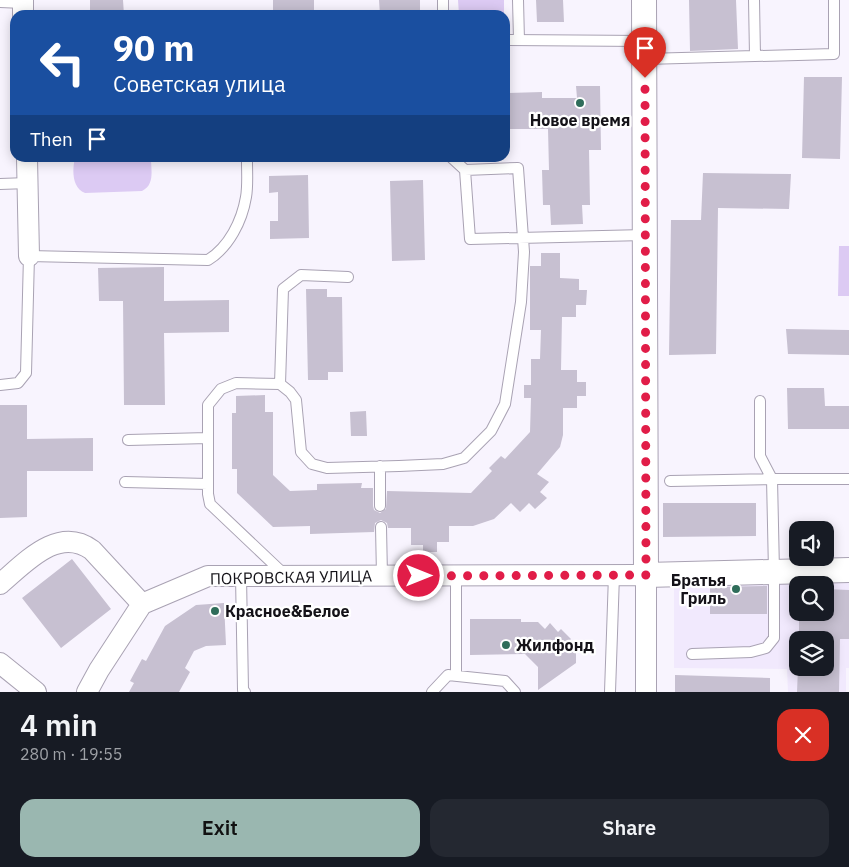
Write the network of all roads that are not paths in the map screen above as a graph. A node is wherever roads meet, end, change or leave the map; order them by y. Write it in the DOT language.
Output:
graph roads {
  1 [pos="518,0"];
  2 [pos="644,0"];
  3 [pos="754,0"];
  4 [pos="834,0"];
  5 [pos="0,2"];
  6 [pos="23,6"];
  7 [pos="510,40"];
  8 [pos="519,40"];
  9 [pos="644,50"];
  10 [pos="755,56"];
  11 [pos="27,162"];
  12 [pos="247,162"];
  13 [pos="456,162"];
  14 [pos="465,170"];
  15 [pos="28,183"];
  16 [pos="0,184"];
  17 [pos="645,235"];
  18 [pos="523,239"];
  19 [pos="30,256"];
  20 [pos="348,277"];
  21 [pos="280,384"];
  22 [pos="0,385"];
  23 [pos="760,401"];
  24 [pos="208,438"];
  25 [pos="128,440"];
  26 [pos="380,466"];
  27 [pos="772,479"];
  28 [pos="849,479"];
  29 [pos="670,481"];
  30 [pos="125,482"];
  31 [pos="208,484"];
  32 [pos="380,506"];
  33 [pos="381,528"];
  34 [pos="849,570"];
  35 [pos="774,572"];
  36 [pos="456,575"];
  37 [pos="614,575"];
  38 [pos="646,575"];
  39 [pos="241,576"];
  40 [pos="286,576"];
  41 [pos="382,576"];
  42 [pos="0,584"];
  43 [pos="142,604"];
  44 [pos="692,654"];
  45 [pos="0,663"];
  46 [pos="456,676"];
  47 [pos="36,692"];
  48 [pos="87,692"];
  49 [pos="246,692"];
  50 [pos="432,692"];
  51 [pos="515,692"];
  52 [pos="610,692"];
  53 [pos="646,692"];
  1 -- 8 [label="lane"];
  2 -- 9 [label="street"];
  3 -- 10 [label="lane"];
  4 -- 10 [label="lane"];
  5 -- 6 [label="lane"];
  7 -- 8 [label="lane"];
  8 -- 9 [label="lane"];
  9 -- 10 [label="lane"];
  9 -- 17 [label="street"];
  11 -- 15 [label="street"];
  12 -- 19 [label="lane"];
  13 -- 14 [label="lane"];
  14 -- 18 [label="lane"];
  14 -- 18 [label="lane"];
  15 -- 16 [label="lane"];
  15 -- 19 [label="street"];
  17 -- 18 [label="lane"];
  17 -- 38 [label="street"];
  18 -- 26 [label="lane"];
  19 -- 22 [label="lane"];
  20 -- 21 [label="lane"];
  21 -- 24 [label="lane"];
  21 -- 26 [label="lane"];
  23 -- 27 [label="lane"];
  24 -- 25 [label="lane"];
  24 -- 31 [label="lane"];
  26 -- 32 [label="lane"];
  27 -- 28 [label="lane"];
  27 -- 29 [label="lane"];
  27 -- 35 [label="lane"];
  30 -- 31 [label="lane"];
  31 -- 40 [label="lane"];
  33 -- 41 [label="lane"];
  34 -- 35 [label="street, ПОКРОВСКАЯ УЛИЦА"];
  35 -- 38 [label="street, ПОКРОВСКАЯ УЛИЦА"];
  35 -- 44 [label="lane"];
  36 -- 37 [label="street, ПОКРОВСКАЯ УЛИЦА"];
  36 -- 41 [label="street, ПОКРОВСКАЯ УЛИЦА"];
  36 -- 46 [label="lane"];
  37 -- 38 [label="street, ПОКРОВСКАЯ УЛИЦА"];
  37 -- 52 [label="lane"];
  38 -- 53 [label="street"];
  39 -- 40 [label="street, ПОКРОВСКАЯ УЛИЦА"];
  39 -- 43 [label="street, ПОКРОВСКАЯ УЛИЦА"];
  39 -- 49 [label="lane"];
  40 -- 41 [label="street, ПОКРОВСКАЯ УЛИЦА"];
  42 -- 43 [label="street"];
  43 -- 48 [label="street"];
  45 -- 47 [label="street"];
  46 -- 50 [label="lane"];
  46 -- 51 [label="lane"];
}
